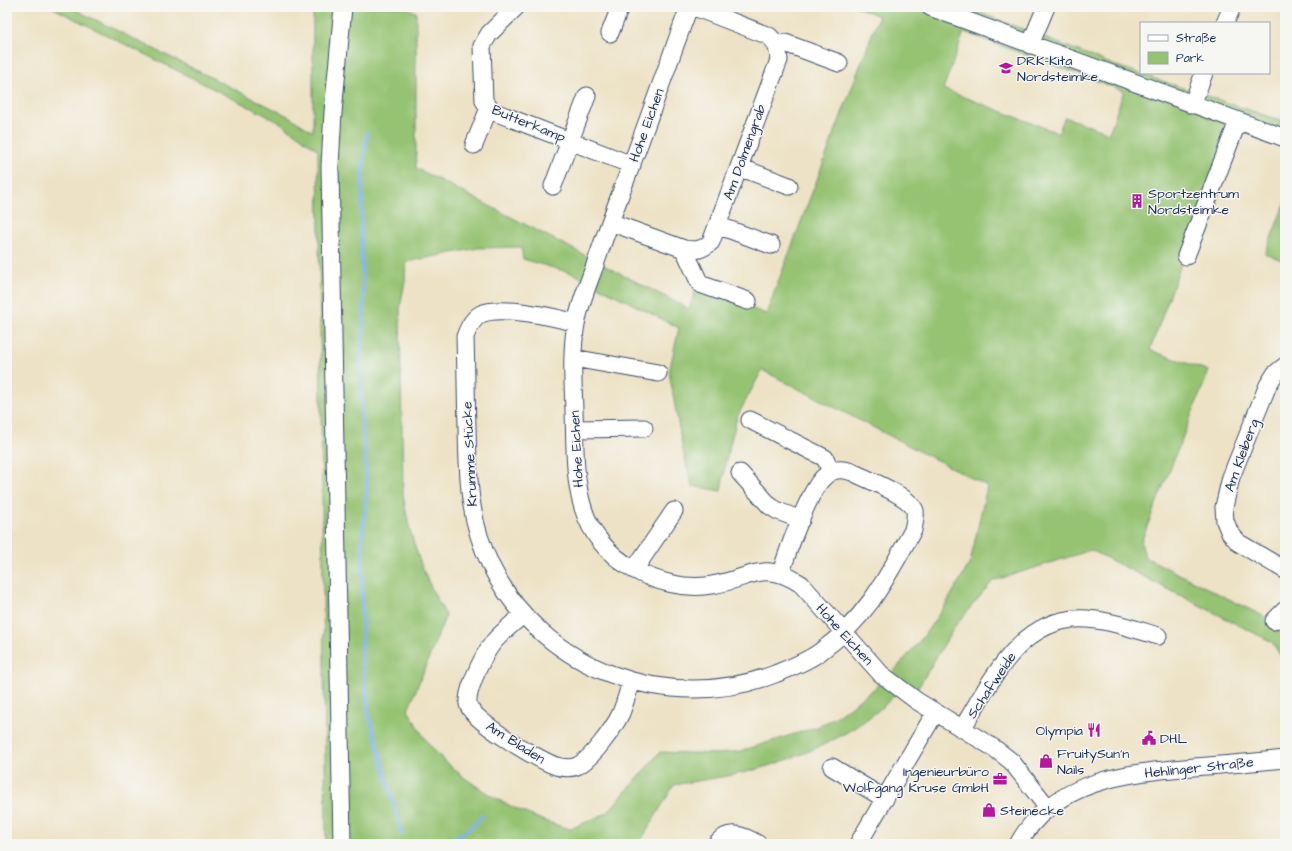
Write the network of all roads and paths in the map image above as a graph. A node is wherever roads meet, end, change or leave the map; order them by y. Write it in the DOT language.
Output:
graph roads {
  1 [pos="343,7"];
  2 [pos="516,7"];
  3 [pos="620,7"];
  4 [pos="689,7"];
  5 [pos="694,7"];
  6 [pos="930,7"];
  7 [pos="1046,7"];
  8 [pos="1232,7"];
  9 [pos="1225,22"];
  10 [pos="610,33"];
  11 [pos="776,45"];
  12 [pos="1030,45"];
  13 [pos="839,62"];
  14 [pos="1204,74"];
  15 [pos="587,96"];
  16 [pos="1192,105"];
  17 [pos="489,108"];
  18 [pos="1238,120"];
  19 [pos="1285,138"];
  20 [pos="570,140"];
  21 [pos="474,145"];
  22 [pos="632,165"];
  23 [pos="738,167"];
  24 [pos="553,186"];
  25 [pos="789,186"];
  26 [pos="610,222"];
  27 [pos="718,225"];
  28 [pos="771,245"];
  29 [pos="684,249"];
  30 [pos="1186,256"];
  31 [pos="748,301"];
  32 [pos="576,323"];
  33 [pos="573,358"];
  34 [pos="1285,366"];
  35 [pos="658,373"];
  36 [pos="750,420"];
  37 [pos="644,428"];
  38 [pos="575,429"];
  39 [pos="831,472"];
  40 [pos="740,473"];
  41 [pos="674,511"];
  42 [pos="801,520"];
  43 [pos="634,570"];
  44 [pos="1285,570"];
  45 [pos="781,573"];
  46 [pos="523,615"];
  47 [pos="844,632"];
  48 [pos="1158,636"];
  49 [pos="632,682"];
  50 [pos="935,713"];
  51 [pos="962,729"];
  52 [pos="1285,759"];
  53 [pos="832,767"];
  54 [pos="885,799"];
  55 [pos="1048,808"];
  56 [pos="342,844"];
  57 [pos="716,844"];
  58 [pos="758,844"];
  59 [pos="858,844"];
  60 [pos="1018,844"];
  1 -- 56 [label="street"];
  2 -- 17 [label="street, Butterkamp"];
  3 -- 10 [label="street"];
  4 -- 22 [label="street, Hohe Eichen"];
  5 -- 11 [label="street"];
  6 -- 12 [label="street"];
  7 -- 12 [label="street"];
  8 -- 9 [label="street"];
  11 -- 13 [label="street"];
  11 -- 23 [label="street, Am Dolmengrab"];
  12 -- 16 [label="street"];
  14 -- 16 [label="street"];
  15 -- 20 [label="street"];
  16 -- 18 [label="street"];
  17 -- 20 [label="street, Butterkamp"];
  17 -- 21 [label="street"];
  18 -- 19 [label="street"];
  18 -- 30 [label="street"];
  20 -- 22 [label="street, Butterkamp"];
  20 -- 24 [label="street"];
  22 -- 26 [label="street, Hohe Eichen"];
  23 -- 25 [label="street"];
  23 -- 27 [label="street, Am Dolmengrab"];
  26 -- 29 [label="street, Am Dolmengrab"];
  26 -- 32 [label="street, Hohe Eichen"];
  27 -- 28 [label="street"];
  27 -- 29 [label="street, Am Dolmengrab"];
  29 -- 31 [label="street"];
  32 -- 33 [label="street, Hohe Eichen"];
  32 -- 46 [label="street, Krumme Stücke"];
  33 -- 35 [label="street"];
  33 -- 38 [label="street, Hohe Eichen"];
  34 -- 44 [label="street, Am Kleiberg"];
  36 -- 39 [label="street"];
  37 -- 38 [label="street"];
  38 -- 43 [label="street, Hohe Eichen"];
  39 -- 42 [label="street"];
  39 -- 47 [label="street, Krumme Stücke"];
  40 -- 42 [label="street"];
  41 -- 43 [label="street"];
  42 -- 45 [label="street"];
  43 -- 45 [label="street, Hohe Eichen"];
  45 -- 47 [label="street, Hohe Eichen"];
  46 -- 49 [label="street, Krumme Stücke"];
  46 -- 49 [label="street, Am Bladen"];
  47 -- 49 [label="street, Krumme Stücke"];
  47 -- 50 [label="street, Hohe Eichen"];
  48 -- 51 [label="street, Schafweide"];
  50 -- 51 [label="street, Hohe Eichen"];
  50 -- 54 [label="street"];
  51 -- 55 [label="street, Hohe Eichen"];
  52 -- 55 [label="street, Hehlinger Straße"];
  53 -- 54 [label="street"];
  54 -- 59 [label="street"];
  55 -- 60 [label="street, Hehlinger Straße"];
  57 -- 58 [label="street"];
}
